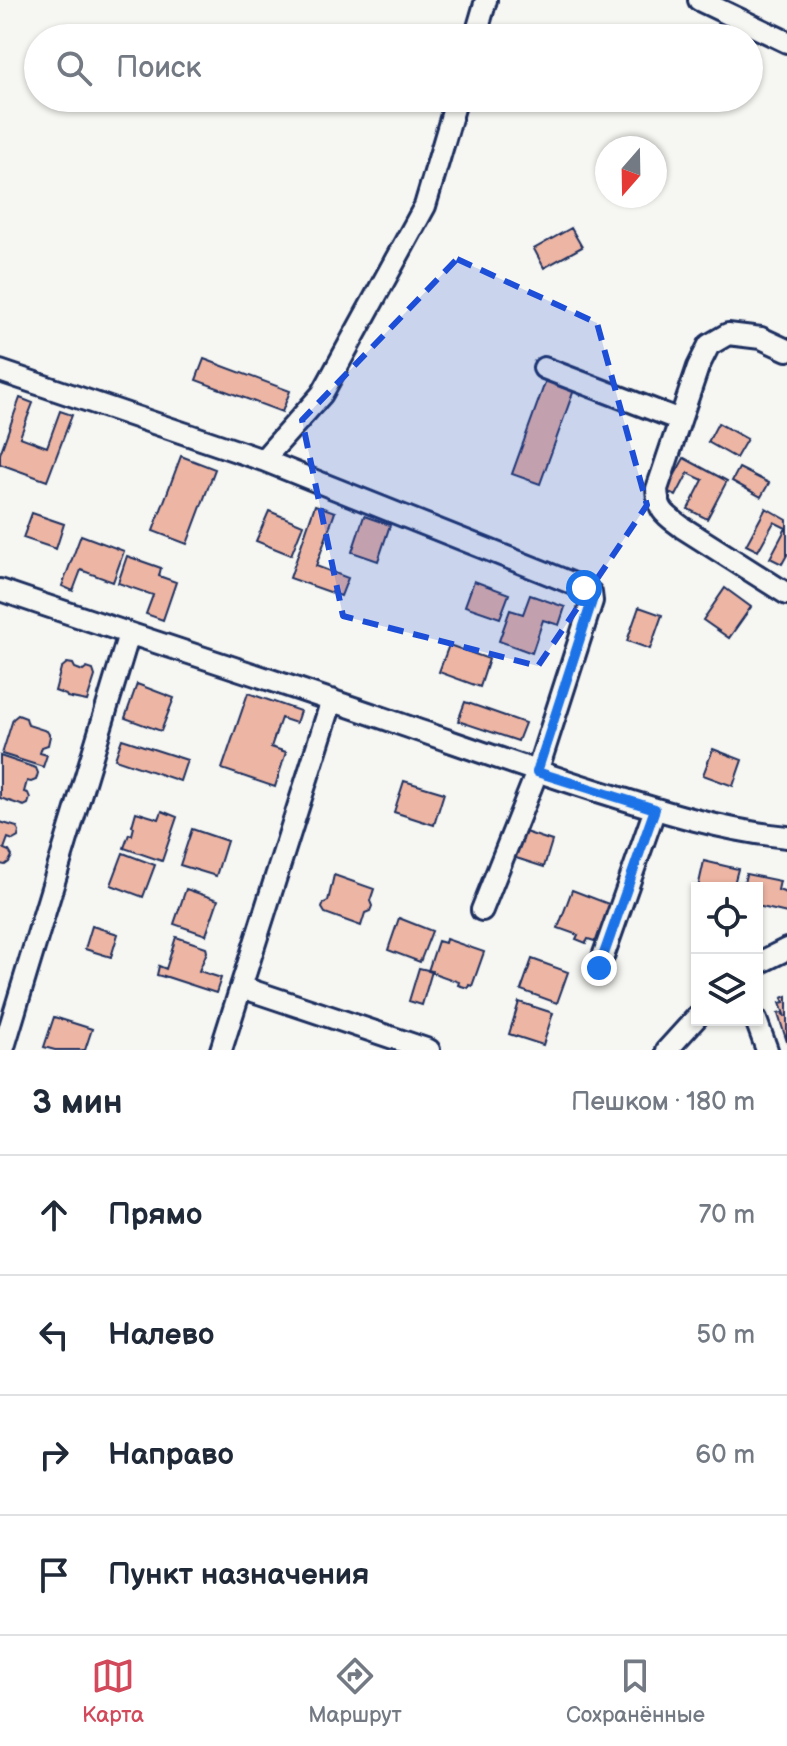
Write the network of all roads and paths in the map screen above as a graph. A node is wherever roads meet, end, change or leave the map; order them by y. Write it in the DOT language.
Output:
graph roads {
  1 [pos="486,0"];
  2 [pos="699,0"];
  3 [pos="479,24"];
  4 [pos="749,24"];
  5 [pos="763,31"];
  6 [pos="787,42"];
  7 [pos="453,112"];
  8 [pos="787,350"];
  9 [pos="544,368"];
  10 [pos="0,371"];
  11 [pos="680,420"];
  12 [pos="263,460"];
  13 [pos="0,590"];
  14 [pos="787,594"];
  15 [pos="129,634"];
  16 [pos="332,700"];
  17 [pos="537,772"];
  18 [pos="655,809"];
  19 [pos="787,837"];
  20 [pos="482,910"];
  21 [pos="787,949"];
  22 [pos="763,961"];
  23 [pos="599,968"];
  24 [pos="241,987"];
  25 [pos="691,1024"];
  26 [pos="3,1050"];
  27 [pos="221,1050"];
  28 [pos="429,1050"];
  29 [pos="667,1050"];
  1 -- 3 [label="street"];
  2 -- 4 [label="street"];
  5 -- 6 [label="street"];
  7 -- 12 [label="street"];
  8 -- 11 [label="street"];
  9 -- 11 [label="street"];
  10 -- 12 [label="street"];
  11 -- 14 [label="street"];
  12 -- 17 [label="street"];
  13 -- 15 [label="street"];
  15 -- 16 [label="street"];
  15 -- 26 [label="street"];
  16 -- 17 [label="street"];
  16 -- 24 [label="street"];
  17 -- 18 [label="street"];
  17 -- 20 [label="street"];
  18 -- 19 [label="street"];
  18 -- 23 [label="street"];
  21 -- 22 [label="street"];
  24 -- 27 [label="street"];
  24 -- 28 [label="street"];
  25 -- 29 [label="street"];
}
